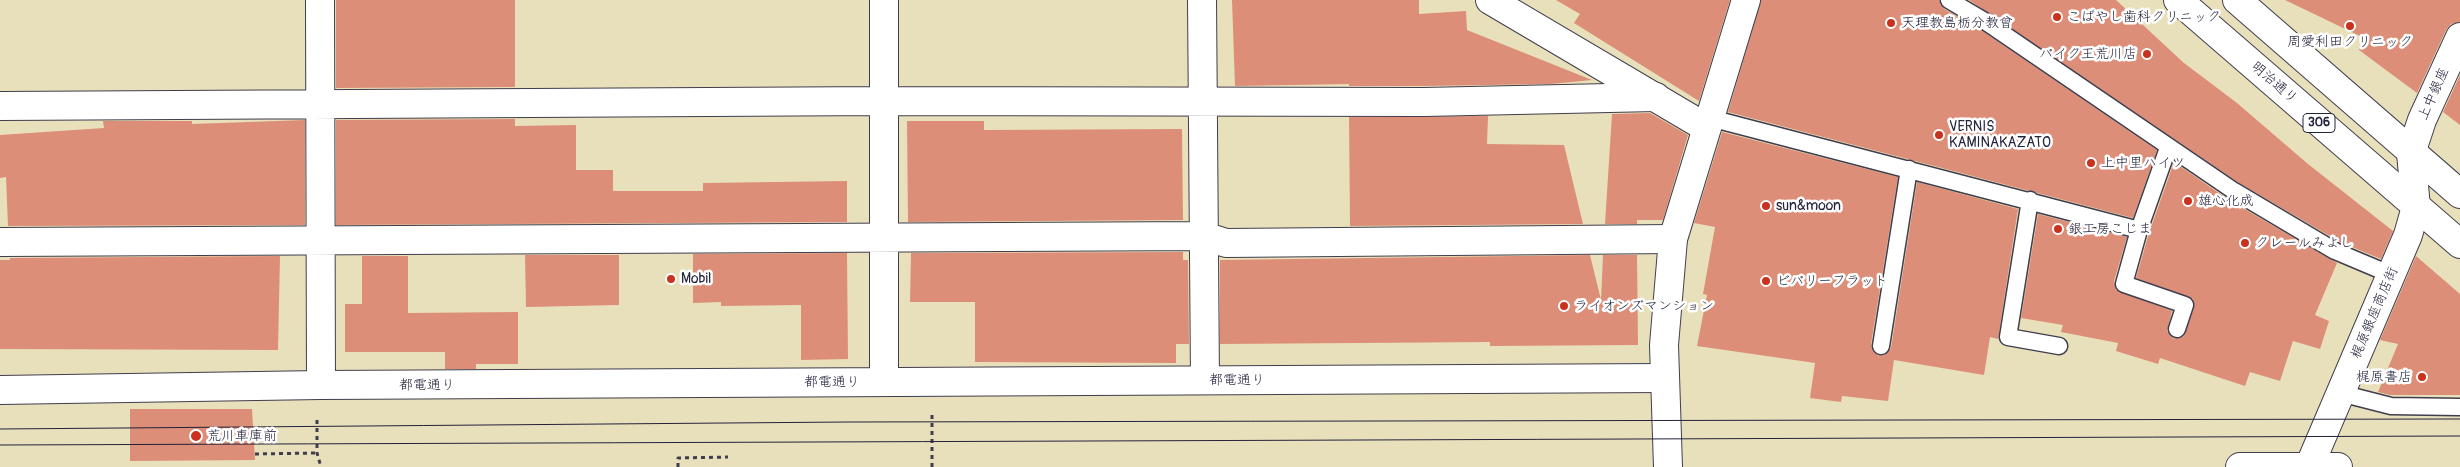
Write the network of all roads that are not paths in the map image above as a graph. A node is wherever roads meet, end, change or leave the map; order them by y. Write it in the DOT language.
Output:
graph roads {
  1 [pos="320,0"];
  2 [pos="884,0"];
  3 [pos="1202,0"];
  4 [pos="1490,0"];
  5 [pos="1746,0"];
  6 [pos="1949,0"];
  7 [pos="2178,0"];
  8 [pos="2237,0"];
  9 [pos="2460,37"];
  10 [pos="1656,97"];
  11 [pos="884,101"];
  12 [pos="320,103"];
  13 [pos="1203,103"];
  14 [pos="0,106"];
  15 [pos="1708,123"];
  16 [pos="2168,148"];
  17 [pos="2412,153"];
  18 [pos="1908,169"];
  19 [pos="2460,194"];
  20 [pos="2030,200"];
  21 [pos="2416,207"];
  22 [pos="2139,230"];
  23 [pos="1204,236"];
  24 [pos="884,238"];
  25 [pos="321,239"];
  26 [pos="1673,239"];
  27 [pos="0,242"];
  28 [pos="2460,244"];
  29 [pos="2392,275"];
  30 [pos="2177,329"];
  31 [pos="1881,346"];
  32 [pos="2058,346"];
  33 [pos="1665,378"];
  34 [pos="1205,380"];
  35 [pos="884,382"];
  36 [pos="0,390"];
  37 [pos="2340,393"];
  38 [pos="319,398"];
  39 [pos="2460,407"];
  40 [pos="1668,467"];
  41 [pos="2240,467"];
  42 [pos="2309,467"];
  43 [pos="2338,467"];
  1 -- 12 [label="street"];
  2 -- 11 [label="street"];
  3 -- 13 [label="street"];
  4 -- 10 [label="street"];
  5 -- 15 [label="street"];
  6 -- 16 [label="lane"];
  7 -- 21 [label="street, 明治通り / 306"];
  8 -- 17 [label="street, 306"];
  9 -- 17 [label="street, 上中銀座"];
  10 -- 13 [label="street"];
  10 -- 15 [label="street"];
  11 -- 12 [label="street"];
  11 -- 13 [label="street"];
  11 -- 24 [label="street"];
  12 -- 14 [label="street"];
  12 -- 25 [label="street"];
  13 -- 23 [label="street"];
  15 -- 18 [label="lane"];
  15 -- 26 [label="street"];
  16 -- 22 [label="lane"];
  16 -- 29 [label="lane"];
  17 -- 19 [label="street, 306"];
  17 -- 21 [label="street, 梶原銀座商店街"];
  18 -- 20 [label="lane"];
  18 -- 31 [label="lane"];
  20 -- 22 [label="lane"];
  20 -- 32 [label="lane"];
  21 -- 28 [label="street, 明治通り / 306"];
  21 -- 29 [label="street, 梶原銀座商店街"];
  22 -- 30 [label="lane"];
  23 -- 24 [label="street"];
  23 -- 26 [label="street"];
  23 -- 34 [label="street"];
  24 -- 25 [label="street"];
  24 -- 35 [label="street"];
  25 -- 27 [label="street"];
  25 -- 38 [label="street"];
  26 -- 33 [label="street"];
  29 -- 37 [label="street, 梶原銀座商店街"];
  33 -- 34 [label="street, 都電通り"];
  33 -- 40 [label="street"];
  34 -- 35 [label="street, 都電通り"];
  35 -- 38 [label="street, 都電通り"];
  36 -- 38 [label="street, 都電通り"];
  37 -- 39 [label="lane"];
  37 -- 42 [label="street, 梶原銀座商店街"];
  41 -- 42 [label="street"];
  42 -- 43 [label="street"];
}
